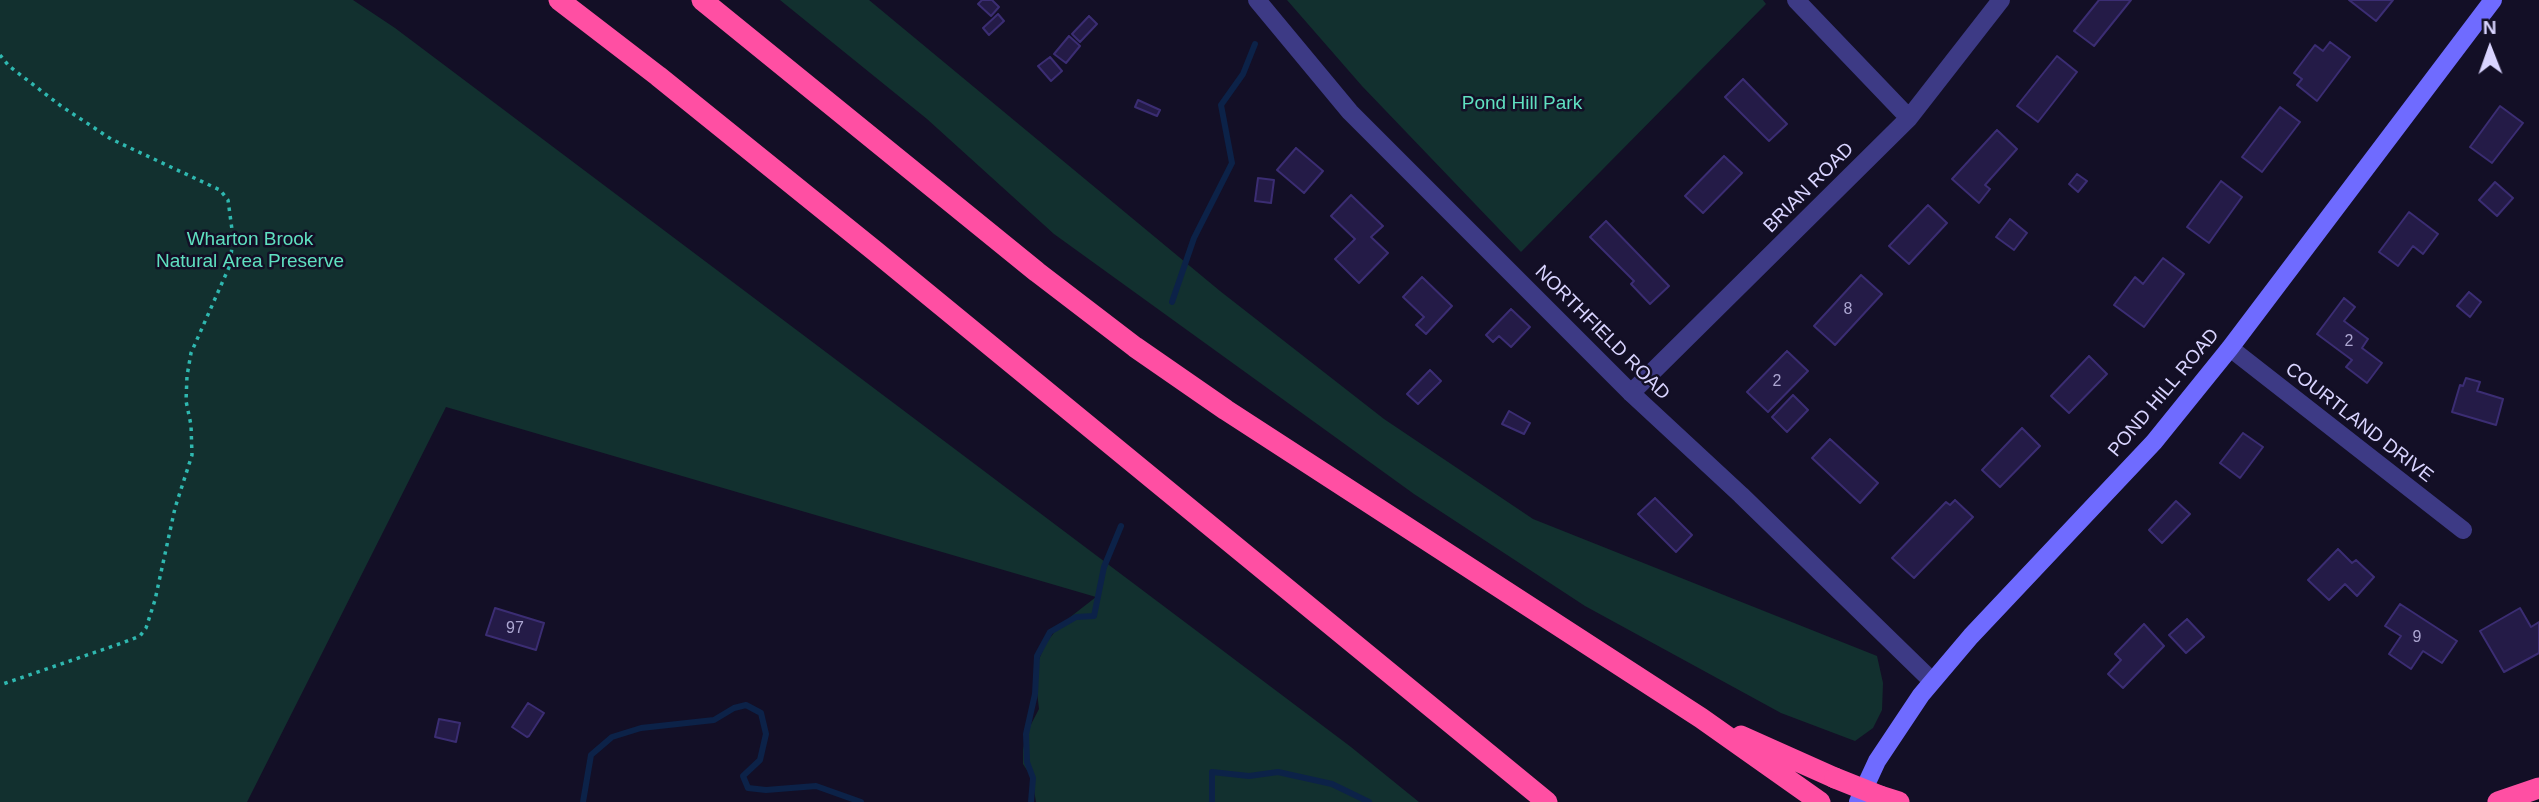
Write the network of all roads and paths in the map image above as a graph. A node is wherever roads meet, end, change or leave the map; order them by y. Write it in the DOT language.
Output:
graph roads {
  1 [pos="559,0"];
  2 [pos="702,0"];
  3 [pos="1257,0"];
  4 [pos="1796,0"];
  5 [pos="2001,0"];
  6 [pos="2493,0"];
  7 [pos="0,55"];
  8 [pos="1909,118"];
  9 [pos="2230,348"];
  10 [pos="1631,393"];
  11 [pos="2463,530"];
  12 [pos="1931,681"];
  13 [pos="0,685"];
  14 [pos="1700,718"];
  15 [pos="2539,788"];
  16 [pos="1889,799"];
  17 [pos="1547,802"];
  18 [pos="1820,802"];
  19 [pos="1858,802"];
  20 [pos="2498,802"];
  1 -- 17 [label="highway"];
  2 -- 14 [label="highway"];
  3 -- 10 [label="street, NORTHFIELD ROAD"];
  4 -- 8 [label="street"];
  5 -- 8 [label="street, BRIAN ROAD"];
  6 -- 9 [label="main road, POND HILL ROAD"];
  7 -- 13 [label="path"];
  8 -- 10 [label="street, BRIAN ROAD"];
  9 -- 11 [label="street, COURTLAND DRIVE"];
  9 -- 12 [label="main road, POND HILL ROAD"];
  10 -- 12 [label="street, NORTHFIELD ROAD"];
  12 -- 19 [label="main road, POND HILL ROAD"];
  14 -- 16 [label="highway, bridge"];
  14 -- 18 [label="highway"];
  15 -- 20 [label="highway"];
}
